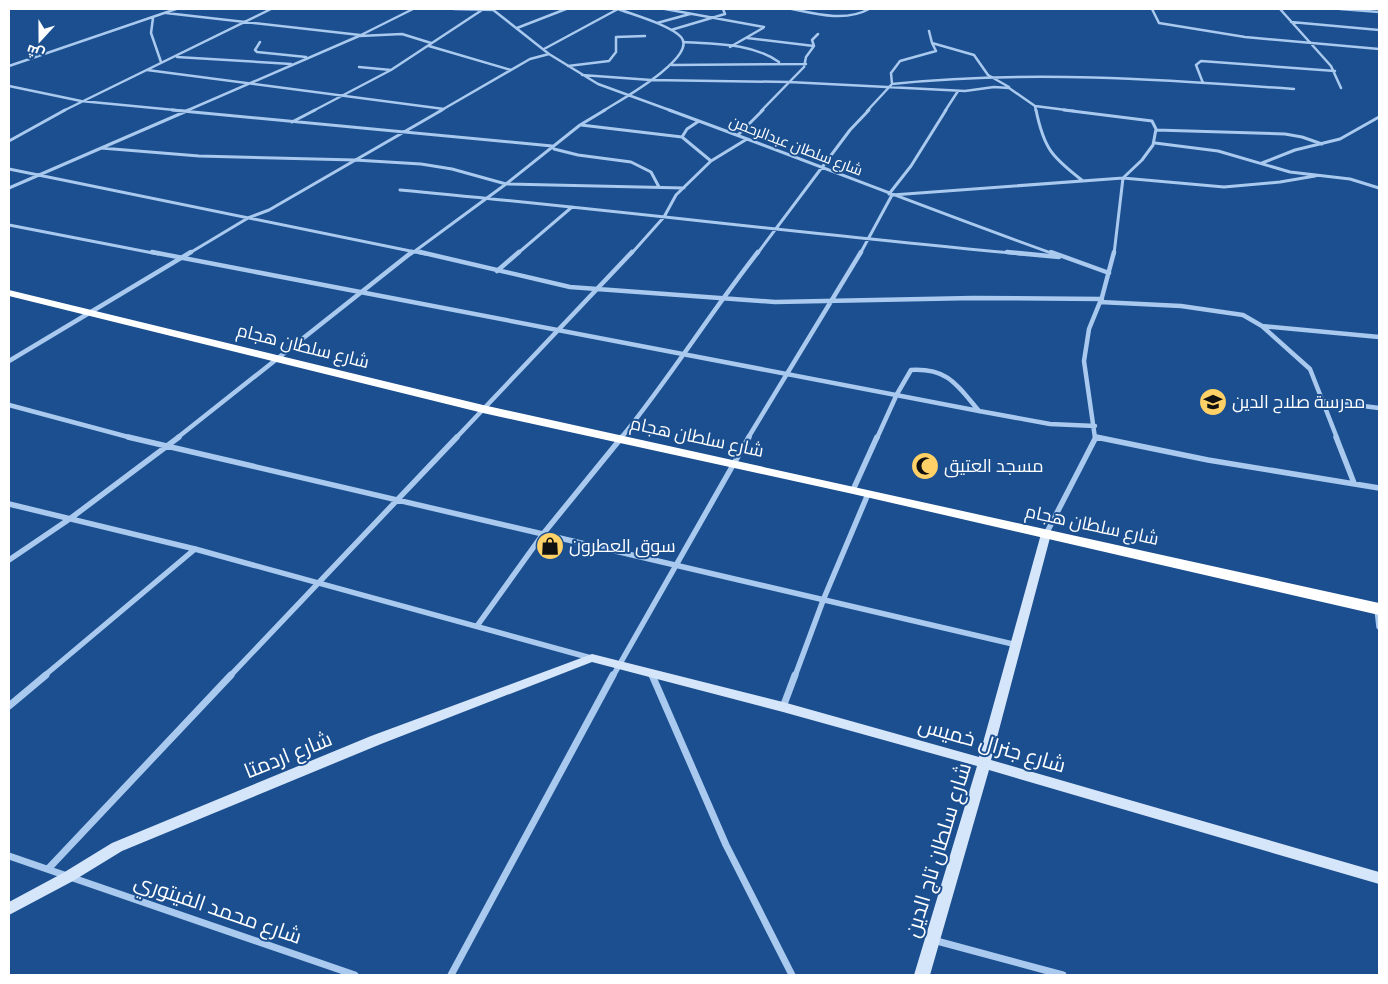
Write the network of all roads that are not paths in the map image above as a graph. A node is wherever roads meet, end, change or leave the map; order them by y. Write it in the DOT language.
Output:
graph roads {
  1 [pos="176,9"];
  2 [pos="271,9"];
  3 [pos="413,9"];
  4 [pos="454,9"];
  5 [pos="566,9"];
  6 [pos="618,9"];
  7 [pos="665,9"];
  8 [pos="723,9"];
  9 [pos="792,9"];
  10 [pos="869,9"];
  11 [pos="1152,9"];
  12 [pos="1280,9"];
  13 [pos="1340,9"];
  14 [pos="482,10"];
  15 [pos="493,10"];
  16 [pos="680,10"];
  17 [pos="1379,12"];
  18 [pos="166,13"];
  19 [pos="690,14"];
  20 [pos="157,16"];
  21 [pos="713,18"];
  22 [pos="245,22"];
  23 [pos="1291,22"];
  24 [pos="656,23"];
  25 [pos="517,28"];
  26 [pos="671,30"];
  27 [pos="1379,30"];
  28 [pos="929,31"];
  29 [pos="818,34"];
  30 [pos="359,35"];
  31 [pos="644,36"];
  32 [pos="747,38"];
  33 [pos="260,42"];
  34 [pos="684,42"];
  35 [pos="932,43"];
  36 [pos="1309,43"];
  37 [pos="430,44"];
  38 [pos="730,46"];
  39 [pos="814,46"];
  40 [pos="544,49"];
  41 [pos="1379,49"];
  42 [pos="549,54"];
  43 [pos="176,57"];
  44 [pos="307,58"];
  45 [pos="161,62"];
  46 [pos="779,63"];
  47 [pos="292,64"];
  48 [pos="672,64"];
  49 [pos="806,64"];
  50 [pos="9,66"];
  51 [pos="568,66"];
  52 [pos="359,67"];
  53 [pos="147,70"];
  54 [pos="391,70"];
  55 [pos="511,70"];
  56 [pos="1335,71"];
  57 [pos="582,75"];
  58 [pos="988,75"];
  59 [pos="651,80"];
  60 [pos="790,82"];
  61 [pos="1203,82"];
  62 [pos="250,83"];
  63 [pos="892,84"];
  64 [pos="9,86"];
  65 [pos="888,88"];
  66 [pos="1009,88"];
  67 [pos="1341,88"];
  68 [pos="1294,89"];
  69 [pos="958,91"];
  70 [pos="345,95"];
  71 [pos="629,95"];
  72 [pos="81,102"];
  73 [pos="1035,106"];
  74 [pos="444,109"];
  75 [pos="182,112"];
  76 [pos="1379,117"];
  77 [pos="699,121"];
  78 [pos="291,122"];
  79 [pos="580,125"];
  80 [pos="1156,130"];
  81 [pos="402,133"];
  82 [pos="738,135"];
  83 [pos="682,137"];
  84 [pos="747,139"];
  85 [pos="9,141"];
  86 [pos="1155,143"];
  87 [pos="1322,144"];
  88 [pos="552,146"];
  89 [pos="101,148"];
  90 [pos="355,160"];
  91 [pos="711,161"];
  92 [pos="1262,164"];
  93 [pos="823,166"];
  94 [pos="9,169"];
  95 [pos="40,174"];
  96 [pos="1315,176"];
  97 [pos="1123,178"];
  98 [pos="1083,181"];
  99 [pos="1365,182"];
  100 [pos="506,184"];
  101 [pos="1379,184"];
  102 [pos="9,188"];
  103 [pos="659,188"];
  104 [pos="684,188"];
  105 [pos="1379,188"];
  106 [pos="400,190"];
  107 [pos="891,194"];
  108 [pos="488,198"];
  109 [pos="572,207"];
  110 [pos="664,217"];
  111 [pos="248,218"];
  112 [pos="9,224"];
  113 [pos="776,230"];
  114 [pos="869,240"];
  115 [pos="414,251"];
  116 [pos="1067,257"];
  117 [pos="180,259"];
  118 [pos="496,271"];
  119 [pos="1109,273"];
  120 [pos="598,290"];
  121 [pos="9,293"];
  122 [pos="363,293"];
  123 [pos="721,299"];
  124 [pos="834,300"];
  125 [pos="1102,300"];
  126 [pos="91,313"];
  127 [pos="1262,326"];
  128 [pos="559,330"];
  129 [pos="1379,337"];
  130 [pos="684,354"];
  131 [pos="276,359"];
  132 [pos="9,361"];
  133 [pos="789,373"];
  134 [pos="896,394"];
  135 [pos="1323,401"];
  136 [pos="9,405"];
  137 [pos="1379,408"];
  138 [pos="482,409"];
  139 [pos="979,411"];
  140 [pos="1095,426"];
  141 [pos="1096,437"];
  142 [pos="619,439"];
  143 [pos="166,446"];
  144 [pos="733,463"];
  145 [pos="1354,483"];
  146 [pos="1379,488"];
  147 [pos="853,490"];
  148 [pos="868,494"];
  149 [pos="397,499"];
  150 [pos="9,504"];
  151 [pos="71,518"];
  152 [pos="543,534"];
  153 [pos="1046,534"];
  154 [pos="195,549"];
  155 [pos="9,560"];
  156 [pos="676,565"];
  157 [pos="318,583"];
  158 [pos="824,598"];
  159 [pos="1378,609"];
  160 [pos="477,626"];
  161 [pos="1379,627"];
  162 [pos="1017,645"];
  163 [pos="592,658"];
  164 [pos="619,665"];
  165 [pos="651,674"];
  166 [pos="9,706"];
  167 [pos="783,707"];
  168 [pos="984,763"];
  169 [pos="9,856"];
  170 [pos="48,870"];
  171 [pos="68,877"];
  172 [pos="1379,878"];
  173 [pos="25,900"];
  174 [pos="9,909"];
  175 [pos="9,915"];
  176 [pos="931,939"];
  177 [pos="355,975"];
  178 [pos="452,975"];
  179 [pos="792,975"];
  180 [pos="922,975"];
  181 [pos="1063,975"];
  1 -- 18 [label="street"];
  2 -- 22 [label="street"];
  3 -- 30 [label="street"];
  4 -- 14 [label="street"];
  5 -- 25 [label="street"];
  6 -- 24 [label="street"];
  6 -- 40 [label="street"];
  7 -- 16 [label="street"];
  8 -- 21 [label="street"];
  9 -- 10 [label="street"];
  11 -- 36 [label="street"];
  12 -- 23 [label="street"];
  13 -- 17 [label="street"];
  14 -- 15 [label="street"];
  14 -- 37 [label="street"];
  15 -- 25 [label="street, شارع سلطان عبدالرحمن"];
  16 -- 19 [label="street"];
  18 -- 20 [label="street"];
  18 -- 22 [label="street"];
  19 -- 21 [label="street"];
  19 -- 24 [label="street"];
  20 -- 45 [label="street"];
  20 -- 50 [label="street"];
  21 -- 26 [label="street"];
  21 -- 32 [label="street"];
  22 -- 30 [label="street"];
  22 -- 43 [label="street"];
  23 -- 27 [label="street"];
  23 -- 36 [label="street"];
  24 -- 26 [label="street"];
  25 -- 40 [label="street, شارع سلطان عبدالرحمن"];
  26 -- 34 [label="street"];
  28 -- 35 [label="street"];
  29 -- 39 [label="street"];
  30 -- 37 [label="street"];
  30 -- 44 [label="street"];
  31 -- 51 [label="street"];
  32 -- 38 [label="street"];
  32 -- 39 [label="street"];
  33 -- 44 [label="street"];
  34 -- 38 [label="street"];
  34 -- 48 [label="street"];
  35 -- 58 [label="street"];
  35 -- 63 [label="street"];
  36 -- 41 [label="street"];
  36 -- 56 [label="street"];
  37 -- 54 [label="street"];
  37 -- 55 [label="street"];
  38 -- 46 [label="street"];
  39 -- 49 [label="street"];
  40 -- 42 [label="street, شارع سلطان عبدالرحمن"];
  42 -- 51 [label="street, شارع سلطان عبدالرحمن"];
  42 -- 55 [label="street"];
  43 -- 45 [label="street"];
  43 -- 47 [label="street"];
  44 -- 47 [label="street"];
  45 -- 53 [label="street"];
  46 -- 48 [label="street"];
  46 -- 49 [label="street"];
  47 -- 62 [label="street"];
  48 -- 59 [label="street"];
  49 -- 60 [label="street"];
  51 -- 57 [label="street, شارع سلطان عبدالرحمن"];
  52 -- 54 [label="street"];
  53 -- 62 [label="street"];
  53 -- 72 [label="street"];
  54 -- 70 [label="street"];
  55 -- 74 [label="street"];
  56 -- 61 [label="street"];
  56 -- 67 [label="street"];
  57 -- 59 [label="street"];
  57 -- 71 [label="street, شارع سلطان عبدالرحمن"];
  58 -- 61 [label="street"];
  58 -- 63 [label="street"];
  58 -- 66 [label="street"];
  59 -- 60 [label="street"];
  59 -- 71 [label="street"];
  60 -- 65 [label="street"];
  60 -- 82 [label="street"];
  61 -- 68 [label="street"];
  62 -- 70 [label="street"];
  62 -- 75 [label="street"];
  63 -- 65 [label="street"];
  64 -- 72 [label="street"];
  65 -- 69 [label="street"];
  65 -- 93 [label="street"];
  66 -- 69 [label="street"];
  66 -- 73 [label="street"];
  69 -- 107 [label="street"];
  70 -- 74 [label="street"];
  70 -- 78 [label="street"];
  71 -- 77 [label="street, شارع سلطان عبدالرحمن"];
  71 -- 79 [label="street"];
  72 -- 75 [label="street"];
  72 -- 85 [label="street"];
  73 -- 80 [label="street"];
  73 -- 98 [label="street"];
  74 -- 81 [label="street"];
  75 -- 78 [label="street"];
  75 -- 89 [label="street"];
  76 -- 87 [label="street"];
  77 -- 82 [label="street, شارع سلطان عبدالرحمن"];
  77 -- 83 [label="street"];
  78 -- 81 [label="street"];
  79 -- 83 [label="street"];
  79 -- 88 [label="street"];
  80 -- 86 [label="street"];
  80 -- 87 [label="street"];
  81 -- 88 [label="street"];
  81 -- 90 [label="street"];
  82 -- 84 [label="street, شارع سلطان عبدالرحمن"];
  83 -- 91 [label="street"];
  84 -- 91 [label="street"];
  84 -- 93 [label="street, شارع سلطان عبدالرحمن"];
  86 -- 92 [label="street"];
  86 -- 97 [label="street"];
  87 -- 92 [label="street"];
  88 -- 100 [label="street"];
  88 -- 103 [label="street"];
  89 -- 90 [label="street"];
  89 -- 95 [label="street"];
  90 -- 100 [label="street"];
  90 -- 111 [label="street"];
  91 -- 104 [label="street"];
  92 -- 96 [label="street"];
  93 -- 107 [label="street, شارع سلطان عبدالرحمن"];
  93 -- 113 [label="street"];
  94 -- 95 [label="street"];
  95 -- 102 [label="street"];
  95 -- 111 [label="street"];
  96 -- 97 [label="street"];
  96 -- 99 [label="street"];
  97 -- 98 [label="street"];
  97 -- 119 [label="street"];
  98 -- 107 [label="street"];
  99 -- 101 [label="street"];
  99 -- 105 [label="street"];
  100 -- 103 [label="street"];
  100 -- 108 [label="street"];
  103 -- 104 [label="street"];
  104 -- 110 [label="street"];
  106 -- 108 [label="street"];
  107 -- 114 [label="street"];
  107 -- 116 [label="street, شارع سلطان عبدالرحمن"];
  108 -- 109 [label="street"];
  108 -- 115 [label="street"];
  109 -- 110 [label="street"];
  109 -- 118 [label="street"];
  110 -- 113 [label="street"];
  110 -- 120 [label="street"];
  111 -- 115 [label="street"];
  111 -- 117 [label="street"];
  112 -- 117 [label="street"];
  113 -- 114 [label="street"];
  113 -- 123 [label="street"];
  114 -- 116 [label="street"];
  114 -- 124 [label="street"];
  115 -- 118 [label="street"];
  115 -- 122 [label="street"];
  116 -- 119 [label="street, شارع سلطان عبدالرحمن"];
  117 -- 122 [label="street"];
  117 -- 126 [label="street"];
  118 -- 120 [label="street"];
  119 -- 125 [label="street"];
  120 -- 123 [label="street"];
  120 -- 128 [label="street"];
  121 -- 126 [label="highway, شارع سلطان هجام"];
  122 -- 128 [label="street"];
  122 -- 131 [label="street"];
  123 -- 124 [label="street"];
  123 -- 130 [label="street"];
  124 -- 125 [label="street"];
  124 -- 133 [label="street"];
  125 -- 127 [label="street"];
  125 -- 140 [label="street"];
  126 -- 131 [label="highway, شارع سلطان هجام"];
  126 -- 132 [label="street"];
  127 -- 129 [label="street"];
  127 -- 135 [label="street"];
  128 -- 130 [label="street"];
  128 -- 138 [label="street"];
  130 -- 133 [label="street"];
  130 -- 142 [label="street"];
  131 -- 138 [label="highway, شارع سلطان هجام"];
  131 -- 143 [label="street"];
  133 -- 134 [label="street"];
  133 -- 144 [label="street"];
  134 -- 139 [label="street"];
  134 -- 139 [label="street"];
  134 -- 147 [label="street"];
  135 -- 137 [label="street"];
  135 -- 145 [label="street"];
  136 -- 143 [label="street"];
  138 -- 142 [label="highway, شارع سلطان هجام"];
  138 -- 149 [label="street"];
  139 -- 140 [label="street"];
  140 -- 141 [label="street"];
  141 -- 145 [label="street"];
  141 -- 153 [label="street"];
  142 -- 144 [label="highway, شارع سلطان هجام"];
  142 -- 152 [label="street"];
  143 -- 149 [label="street"];
  143 -- 151 [label="street"];
  144 -- 147 [label="highway, شارع سلطان هجام"];
  144 -- 156 [label="street"];
  145 -- 146 [label="street"];
  147 -- 148 [label="highway, شارع سلطان هجام"];
  148 -- 153 [label="highway, شارع سلطان هجام"];
  148 -- 158 [label="street"];
  149 -- 152 [label="street"];
  149 -- 157 [label="street"];
  150 -- 151 [label="street"];
  151 -- 154 [label="street"];
  151 -- 155 [label="street"];
  152 -- 156 [label="street"];
  152 -- 160 [label="street"];
  153 -- 159 [label="highway, شارع سلطان هجام"];
  153 -- 162 [label="main road, شارع سلطان تاج الدين"];
  154 -- 157 [label="street"];
  154 -- 166 [label="street"];
  156 -- 158 [label="street"];
  156 -- 164 [label="street"];
  157 -- 160 [label="street"];
  157 -- 170 [label="street"];
  158 -- 162 [label="street"];
  158 -- 167 [label="street"];
  159 -- 161 [label="street"];
  160 -- 163 [label="street"];
  162 -- 168 [label="main road, شارع سلطان تاج الدين"];
  163 -- 164 [label="main road, شارع جنرال خميس"];
  163 -- 171 [label="main road, شارع اردمتا"];
  164 -- 165 [label="main road, شارع جنرال خميس"];
  164 -- 178 [label="street"];
  165 -- 167 [label="main road, شارع جنرال خميس"];
  165 -- 179 [label="street"];
  167 -- 168 [label="main road, شارع جنرال خميس"];
  168 -- 172 [label="main road, شارع جنرال خميس"];
  168 -- 176 [label="main road, شارع سلطان تاج الدين"];
  169 -- 170 [label="street, شارع محمد الفيتوري"];
  170 -- 171 [label="street, شارع محمد الفيتوري"];
  171 -- 173 [label="main road, شارع اردمتا"];
  171 -- 177 [label="street, شارع محمد الفيتوري"];
  173 -- 174 [label="main road, شارع اردمتا"];
  173 -- 175 [label="main road"];
  176 -- 180 [label="main road, شارع سلطان تاج الدين"];
  176 -- 181 [label="street"];
}
